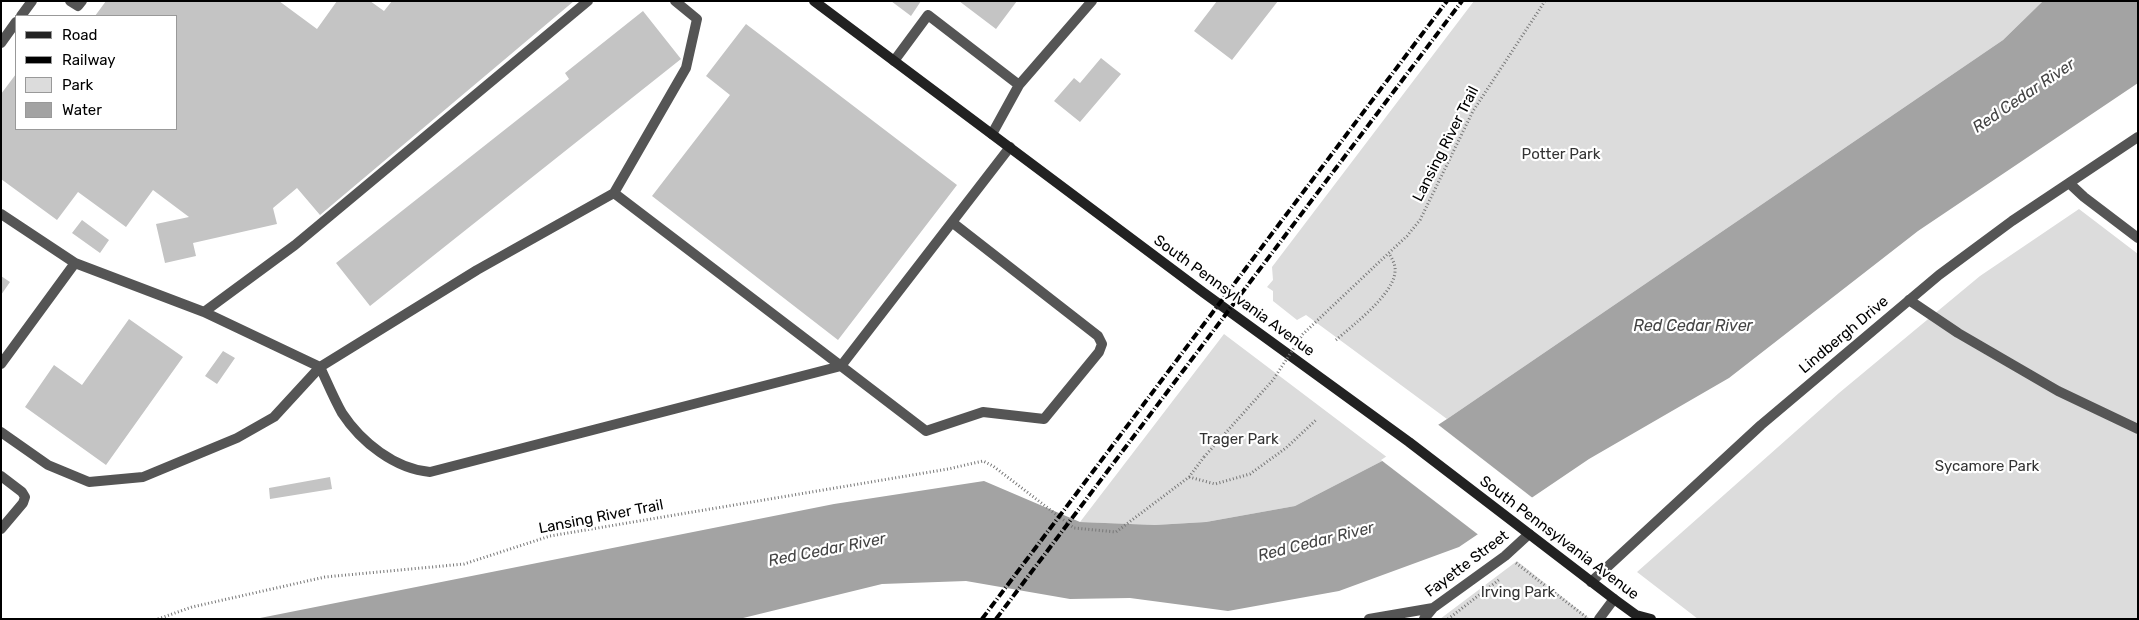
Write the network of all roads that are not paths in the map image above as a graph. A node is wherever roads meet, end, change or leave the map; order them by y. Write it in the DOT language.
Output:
graph roads {
  1 [pos="32,1"];
  2 [pos="70,1"];
  3 [pos="82,1"];
  4 [pos="588,1"];
  5 [pos="675,1"];
  6 [pos="814,1"];
  7 [pos="1092,1"];
  8 [pos="22,15"];
  9 [pos="15,23"];
  10 [pos="1,43"];
  11 [pos="894,60"];
  12 [pos="1019,85"];
  13 [pos="992,134"];
  14 [pos="2138,137"];
  15 [pos="1010,147"];
  16 [pos="2069,183"];
  17 [pos="614,193"];
  18 [pos="1,214"];
  19 [pos="953,222"];
  20 [pos="2138,238"];
  21 [pos="74,263"];
  22 [pos="1908,300"];
  23 [pos="204,312"];
  24 [pos="1,364"];
  25 [pos="841,366"];
  26 [pos="320,368"];
  27 [pos="2138,429"];
  28 [pos="1,432"];
  29 [pos="1,476"];
  30 [pos="1,530"];
  31 [pos="1529,534"];
  32 [pos="1591,582"];
  33 [pos="1614,599"];
  34 [pos="1433,608"];
  35 [pos="1637,617"];
  36 [pos="1369,619"];
  37 [pos="1424,619"];
  38 [pos="1599,619"];
  39 [pos="1651,619"];
  1 -- 8 [label="street"];
  2 -- 3 [label="street"];
  4 -- 23 [label="street"];
  5 -- 17 [label="street"];
  6 -- 11 [label="main road, South Pennsylvania Avenue"];
  7 -- 12 [label="street"];
  9 -- 10 [label="street"];
  11 -- 12 [label="street"];
  11 -- 13 [label="main road, South Pennsylvania Avenue"];
  12 -- 13 [label="street"];
  13 -- 15 [label="main road, South Pennsylvania Avenue"];
  14 -- 16 [label="street, Lindbergh Drive"];
  15 -- 19 [label="street"];
  15 -- 31 [label="main road, South Pennsylvania Avenue"];
  16 -- 20 [label="street"];
  16 -- 22 [label="street, Lindbergh Drive"];
  17 -- 25 [label="street"];
  17 -- 26 [label="street"];
  18 -- 21 [label="street"];
  19 -- 25 [label="street"];
  19 -- 25 [label="street"];
  21 -- 23 [label="street"];
  21 -- 24 [label="street"];
  22 -- 27 [label="street"];
  22 -- 32 [label="street, Lindbergh Drive"];
  23 -- 26 [label="street"];
  25 -- 26 [label="street"];
  26 -- 28 [label="street"];
  29 -- 30 [label="street"];
  31 -- 32 [label="main road, South Pennsylvania Avenue"];
  31 -- 34 [label="street, Fayette Street"];
  32 -- 33 [label="main road, South Pennsylvania Avenue"];
  33 -- 35 [label="main road, South Pennsylvania Avenue"];
  33 -- 38 [label="street"];
  34 -- 36 [label="street"];
  34 -- 37 [label="street, Fayette Street"];
  35 -- 39 [label="main road, South Pennsylvania Avenue"];
}
